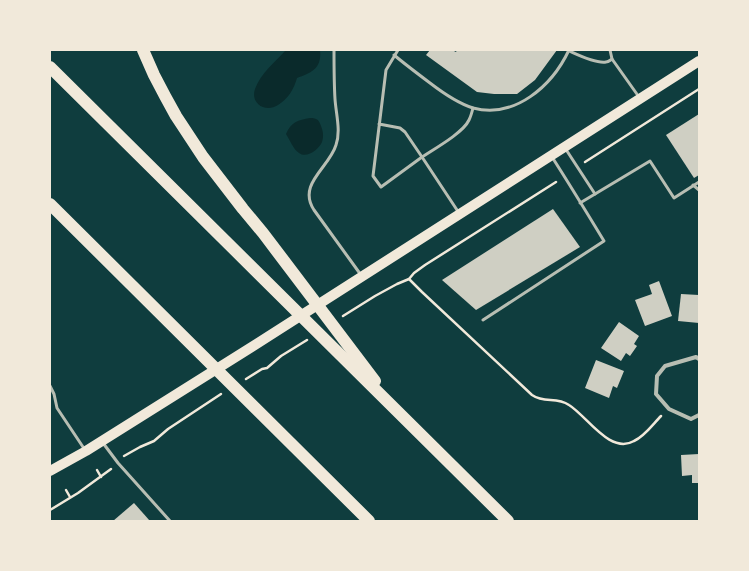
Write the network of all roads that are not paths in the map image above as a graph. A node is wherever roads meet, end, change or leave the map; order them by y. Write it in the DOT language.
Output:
graph roads {
  1 [pos="144,50"];
  2 [pos="334,50"];
  3 [pos="398,50"];
  4 [pos="610,50"];
  5 [pos="569,51"];
  6 [pos="394,55"];
  7 [pos="612,59"];
  8 [pos="699,61"];
  9 [pos="50,67"];
  10 [pos="640,99"];
  11 [pos="473,108"];
  12 [pos="379,124"];
  13 [pos="564,147"];
  14 [pos="551,156"];
  15 [pos="422,157"];
  16 [pos="699,182"];
  17 [pos="693,185"];
  18 [pos="699,190"];
  19 [pos="595,194"];
  20 [pos="580,203"];
  21 [pos="50,204"];
  22 [pos="460,214"];
  23 [pos="362,277"];
  24 [pos="483,320"];
  25 [pos="349,356"];
  26 [pos="699,359"];
  27 [pos="50,386"];
  28 [pos="699,414"];
  29 [pos="102,441"];
  30 [pos="86,452"];
  31 [pos="50,471"];
  32 [pos="50,477"];
  33 [pos="170,521"];
  34 [pos="369,521"];
  35 [pos="508,521"];
  1 -- 25 [label="highway"];
  2 -- 23 [label="lane"];
  3 -- 6 [label="lane"];
  4 -- 7 [label="lane"];
  5 -- 7 [label="lane"];
  5 -- 11 [label="lane"];
  6 -- 11 [label="lane"];
  6 -- 12 [label="lane"];
  7 -- 10 [label="lane"];
  8 -- 10 [label="main road"];
  9 -- 25 [label="highway"];
  10 -- 13 [label="main road"];
  11 -- 15 [label="lane"];
  12 -- 15 [label="lane"];
  12 -- 15 [label="lane"];
  13 -- 14 [label="main road"];
  13 -- 19 [label="lane"];
  14 -- 20 [label="lane"];
  14 -- 22 [label="main road"];
  15 -- 22 [label="lane"];
  16 -- 17 [label="lane"];
  17 -- 18 [label="lane"];
  17 -- 19 [label="lane"];
  19 -- 20 [label="lane"];
  20 -- 24 [label="lane"];
  21 -- 34 [label="highway"];
  22 -- 23 [label="main road"];
  23 -- 29 [label="main road"];
  25 -- 35 [label="highway"];
  26 -- 28 [label="street"];
  27 -- 30 [label="lane"];
  29 -- 30 [label="main road"];
  29 -- 33 [label="lane"];
  30 -- 31 [label="main road"];
  30 -- 32 [label="main road"];
}
